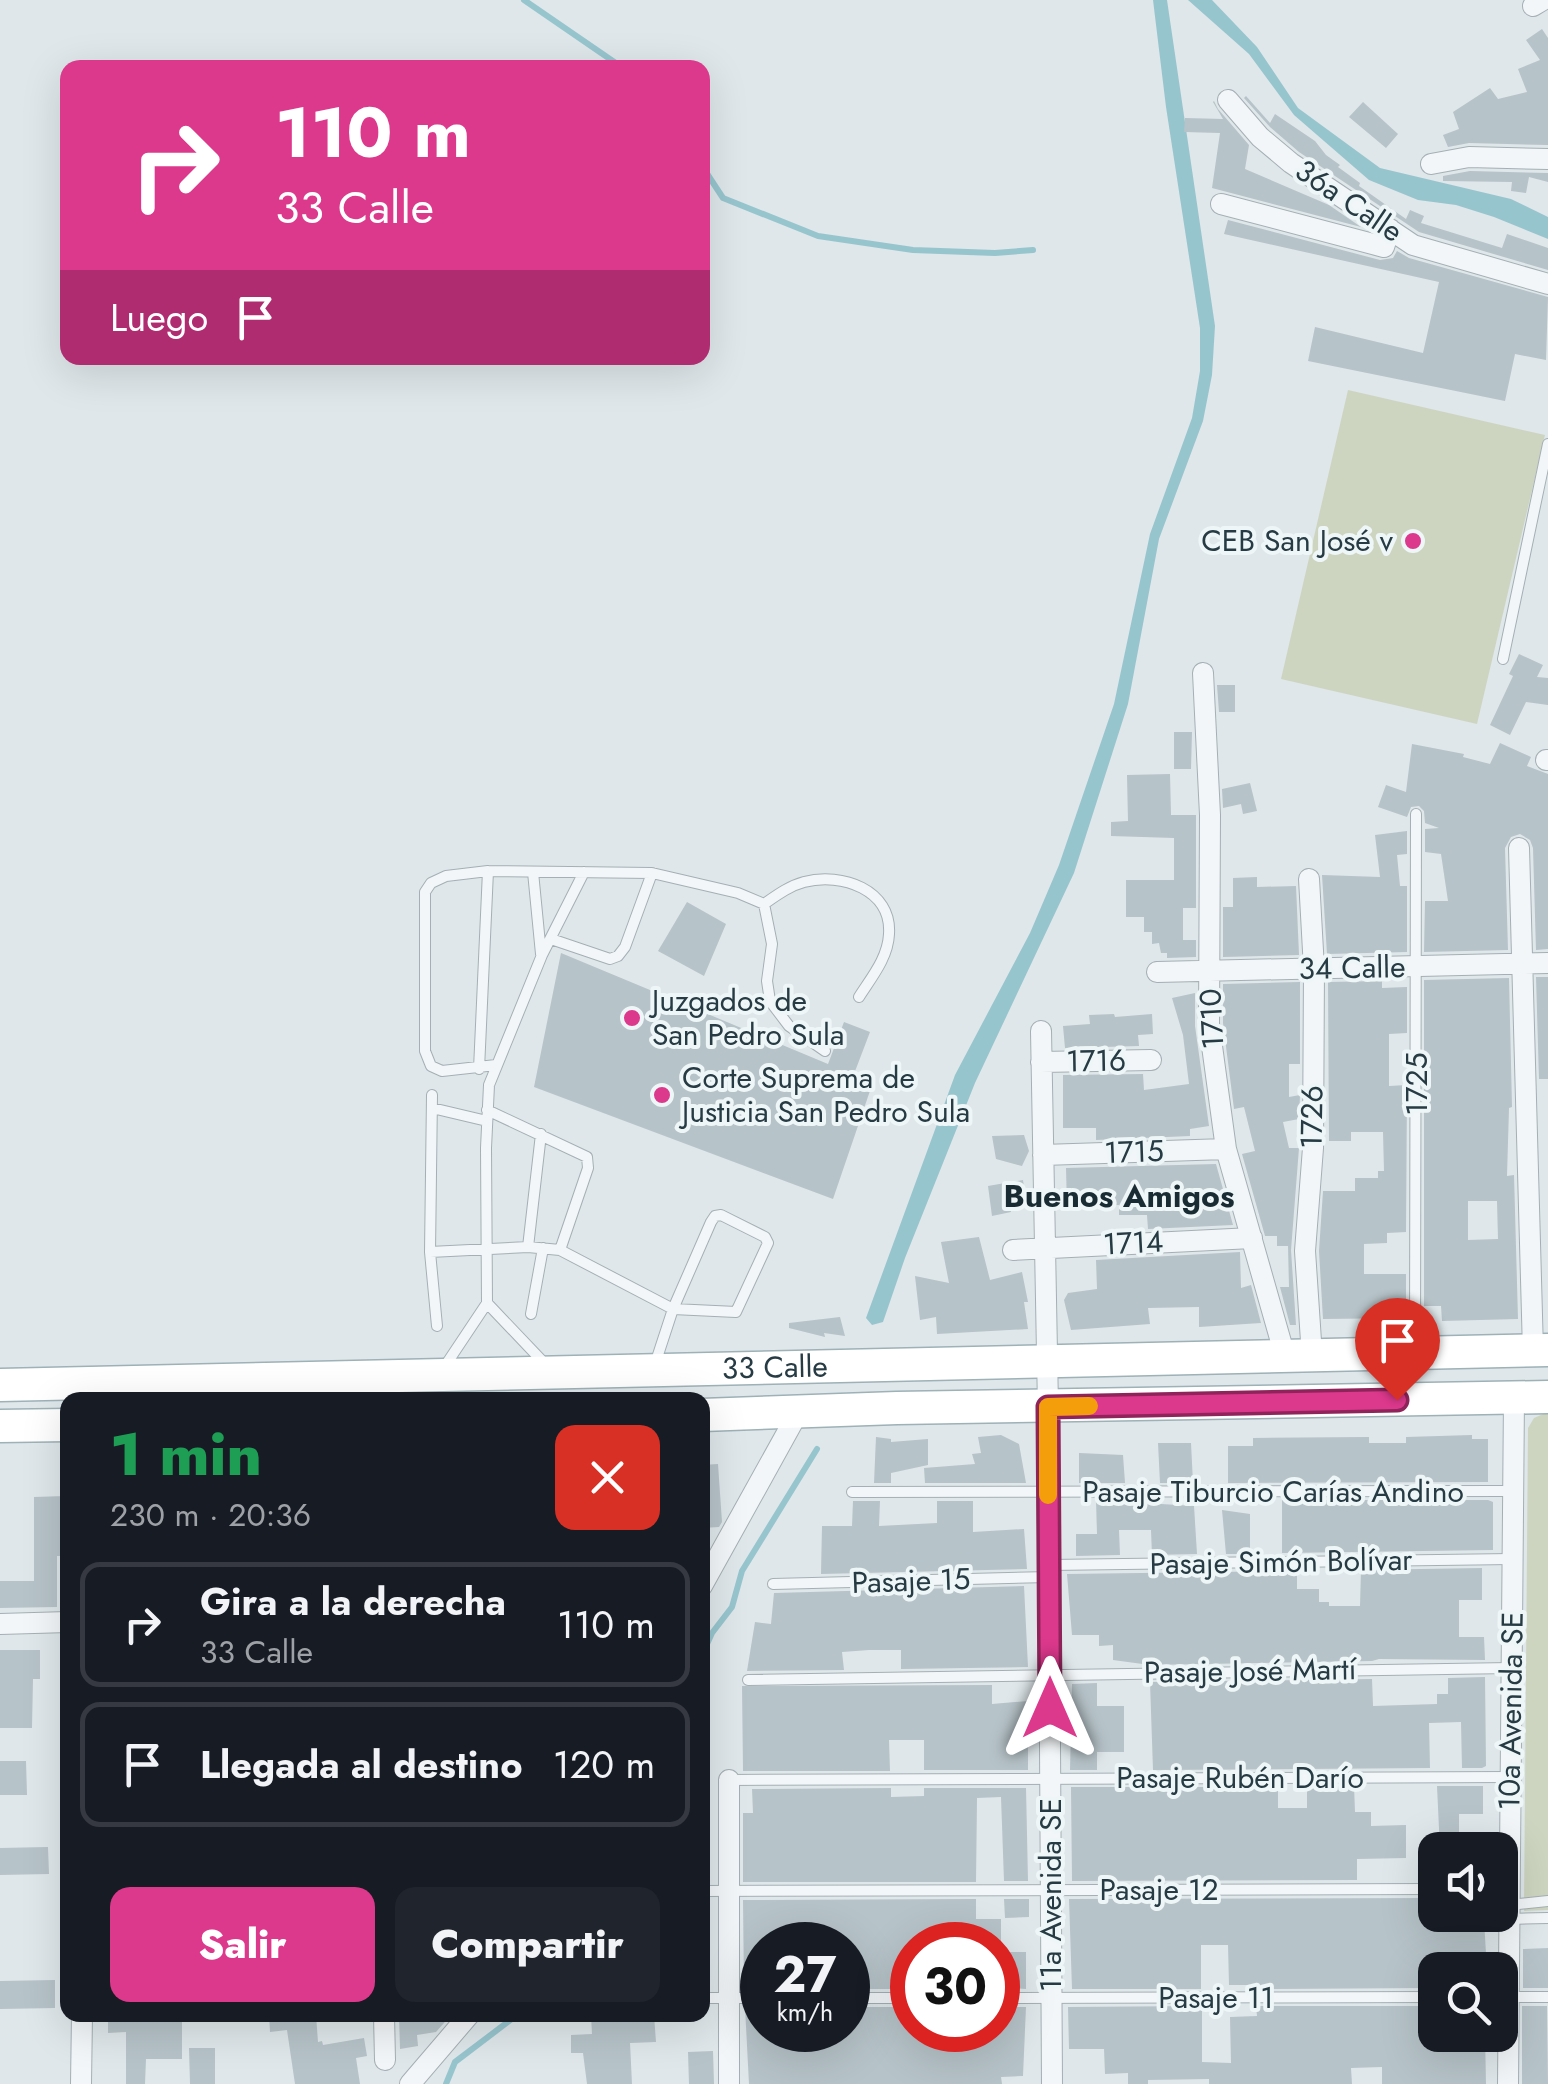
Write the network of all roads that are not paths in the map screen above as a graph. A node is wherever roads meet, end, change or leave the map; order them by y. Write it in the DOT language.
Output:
graph roads {
  1 [pos="1228,100"];
  2 [pos="1548,159"];
  3 [pos="1430,164"];
  4 [pos="1221,204"];
  5 [pos="1390,229"];
  6 [pos="1548,284"];
  7 [pos="1548,444"];
  8 [pos="1502,659"];
  9 [pos="1203,673"];
  10 [pos="1416,814"];
  11 [pos="1518,848"];
  12 [pos="488,871"];
  13 [pos="533,872"];
  14 [pos="584,872"];
  15 [pos="652,872"];
  16 [pos="1309,879"];
  17 [pos="764,904"];
  18 [pos="551,938"];
  19 [pos="542,955"];
  20 [pos="1548,963"];
  21 [pos="1521,964"];
  22 [pos="1418,966"];
  23 [pos="1314,969"];
  24 [pos="1210,971"];
  25 [pos="1157,972"];
  26 [pos="859,997"];
  27 [pos="1041,1031"];
  28 [pos="826,1050"];
  29 [pos="1151,1060"];
  30 [pos="1042,1062"];
  31 [pos="496,1065"];
  32 [pos="479,1068"];
  33 [pos="432,1095"];
  34 [pos="432,1108"];
  35 [pos="487,1115"];
  36 [pos="541,1134"];
  37 [pos="1226,1149"];
  38 [pos="1043,1156"];
  39 [pos="1252,1238"];
  40 [pos="528,1246"];
  41 [pos="1044,1247"];
  42 [pos="486,1248"];
  43 [pos="543,1248"];
  44 [pos="560,1250"];
  45 [pos="1013,1250"];
  46 [pos="430,1252"];
  47 [pos="487,1303"];
  48 [pos="673,1309"];
  49 [pos="531,1314"];
  50 [pos="438,1326"];
  51 [pos="1540,1350"];
  52 [pos="1415,1353"];
  53 [pos="1298,1356"];
  54 [pos="1046,1361"];
  55 [pos="653,1370"];
  56 [pos="552,1372"];
  57 [pos="440,1374"];
  58 [pos="0,1385"];
  59 [pos="86,1391"];
  60 [pos="1548,1397"];
  61 [pos="1514,1398"];
  62 [pos="1048,1407"];
  63 [pos="799,1411"];
  64 [pos="710,1415"];
  65 [pos="60,1425"];
  66 [pos="0,1426"];
  67 [pos="1513,1490"];
  68 [pos="852,1492"];
  69 [pos="1048,1493"];
  70 [pos="1512,1558"];
  71 [pos="1049,1571"];
  72 [pos="710,1572"];
  73 [pos="773,1584"];
  74 [pos="60,1622"];
  75 [pos="0,1624"];
  76 [pos="1511,1668"];
  77 [pos="1050,1673"];
  78 [pos="748,1680"];
  79 [pos="1510,1777"];
  80 [pos="1050,1778"];
  81 [pos="729,1780"];
  82 [pos="1509,1832"];
  83 [pos="1418,1889"];
  84 [pos="1051,1890"];
  85 [pos="710,1891"];
  86 [pos="729,1891"];
  87 [pos="1518,1900"];
  88 [pos="1548,1901"];
  89 [pos="1518,1905"];
  90 [pos="1548,1918"];
  91 [pos="1418,1997"];
  92 [pos="1518,1997"];
  93 [pos="1548,1997"];
  94 [pos="710,1998"];
  95 [pos="729,1998"];
  96 [pos="740,1998"];
  97 [pos="1020,1998"];
  98 [pos="1052,1998"];
  99 [pos="82,2022"];
  100 [pos="384,2022"];
  101 [pos="463,2022"];
  102 [pos="1507,2052"];
  103 [pos="385,2060"];
  104 [pos="81,2084"];
  105 [pos="410,2084"];
  106 [pos="729,2084"];
  107 [pos="1052,2084"];
  108 [pos="1508,2084"];
  1 -- 5 [label="street, 36a Calle"];
  2 -- 3 [label="street"];
  4 -- 5 [label="street"];
  5 -- 6 [label="street, 36a Calle"];
  7 -- 8 [label="lane"];
  9 -- 24 [label="street, 1710"];
  10 -- 22 [label="lane, 1725"];
  11 -- 21 [label="street"];
  12 -- 13 [label="lane"];
  12 -- 32 [label="lane"];
  12 -- 32 [label="lane"];
  13 -- 14 [label="lane"];
  13 -- 19 [label="lane"];
  14 -- 15 [label="lane"];
  14 -- 18 [label="lane"];
  15 -- 17 [label="lane"];
  15 -- 18 [label="lane"];
  16 -- 23 [label="street, 1726"];
  17 -- 26 [label="lane"];
  17 -- 28 [label="lane"];
  18 -- 19 [label="lane"];
  19 -- 31 [label="lane"];
  20 -- 21 [label="street, 34 Calle"];
  21 -- 22 [label="street, 34 Calle"];
  21 -- 51 [label="street"];
  22 -- 23 [label="street, 34 Calle"];
  22 -- 52 [label="lane, 1725"];
  23 -- 24 [label="street, 34 Calle"];
  23 -- 53 [label="street, 1726"];
  24 -- 25 [label="street, 34 Calle"];
  24 -- 37 [label="street, 1710"];
  27 -- 30 [label="street, 11a Avenida SE"];
  29 -- 30 [label="street, 1716"];
  30 -- 38 [label="street, 11a Avenida SE"];
  31 -- 32 [label="lane"];
  31 -- 35 [label="lane"];
  33 -- 34 [label="lane"];
  34 -- 35 [label="lane"];
  34 -- 46 [label="lane"];
  35 -- 36 [label="lane"];
  35 -- 42 [label="lane"];
  36 -- 40 [label="lane"];
  36 -- 44 [label="lane"];
  37 -- 38 [label="street, 1715"];
  37 -- 39 [label="street, 1710"];
  38 -- 41 [label="street, 11a Avenida SE"];
  39 -- 41 [label="street, 1714"];
  39 -- 53 [label="street, 1710"];
  40 -- 42 [label="lane"];
  40 -- 43 [label="lane"];
  41 -- 45 [label="street, 1714"];
  41 -- 54 [label="street, 11a Avenida SE"];
  42 -- 46 [label="lane"];
  42 -- 47 [label="lane"];
  43 -- 44 [label="lane"];
  43 -- 49 [label="lane"];
  44 -- 48 [label="lane"];
  46 -- 50 [label="lane"];
  47 -- 56 [label="lane"];
  47 -- 57 [label="lane"];
  48 -- 48 [label="lane"];
  48 -- 55 [label="lane"];
  51 -- 52 [label="main road, 33 Calle"];
  52 -- 53 [label="main road, 33 Calle"];
  53 -- 54 [label="main road, 33 Calle"];
  54 -- 55 [label="main road, 33 Calle"];
  54 -- 62 [label="street, 11a Avenida SE"];
  55 -- 56 [label="main road, 33 Calle"];
  56 -- 57 [label="main road, 33 Calle"];
  57 -- 59 [label="main road, 33 Calle"];
  58 -- 59 [label="main road, 33 Calle"];
  60 -- 61 [label="main road, 33 Calle"];
  61 -- 62 [label="main road, 33 Calle"];
  61 -- 67 [label="street, 10a Avenida SE"];
  62 -- 63 [label="main road, 33 Calle"];
  62 -- 69 [label="street, 11a Avenida SE"];
  63 -- 64 [label="main road, 33 Calle"];
  63 -- 72 [label="street"];
  65 -- 66 [label="main road"];
  67 -- 69 [label="lane, Pasaje Tiburcio Carías Andino"];
  67 -- 70 [label="street, 10a Avenida SE"];
  68 -- 69 [label="lane, Pasaje Tiburcio Carías Andino"];
  69 -- 71 [label="street, 11a Avenida SE"];
  70 -- 71 [label="lane, Pasaje Simón Bolívar"];
  70 -- 76 [label="street, 10a Avenida SE"];
  71 -- 73 [label="lane, Pasaje 15"];
  71 -- 77 [label="street, 11a Avenida SE"];
  74 -- 75 [label="street"];
  76 -- 77 [label="lane, Pasaje José Martí"];
  76 -- 79 [label="street, 10a Avenida SE"];
  77 -- 78 [label="lane, Pasaje José Martí"];
  77 -- 80 [label="street, 11a Avenida SE"];
  79 -- 80 [label="lane, Pasaje Rubén Darío"];
  79 -- 82 [label="street, 10a Avenida SE"];
  80 -- 81 [label="lane, Pasaje Rubén Darío"];
  80 -- 84 [label="street, 11a Avenida SE"];
  81 -- 86 [label="street"];
  83 -- 84 [label="lane, Pasaje 12"];
  84 -- 86 [label="lane, Pasaje 12"];
  84 -- 98 [label="street, 11a Avenida SE"];
  85 -- 86 [label="lane, Pasaje 12"];
  86 -- 95 [label="street"];
  87 -- 88 [label="lane"];
  89 -- 90 [label="lane"];
  91 -- 98 [label="lane, Pasaje 11"];
  92 -- 93 [label="lane"];
  94 -- 95 [label="lane"];
  95 -- 96 [label="lane"];
  95 -- 106 [label="street"];
  97 -- 98 [label="lane, Pasaje 11"];
  98 -- 107 [label="street, 11a Avenida SE"];
  99 -- 104 [label="street"];
  100 -- 103 [label="street"];
  101 -- 105 [label="street"];
  102 -- 108 [label="street, 10a Avenida SE"];
}
